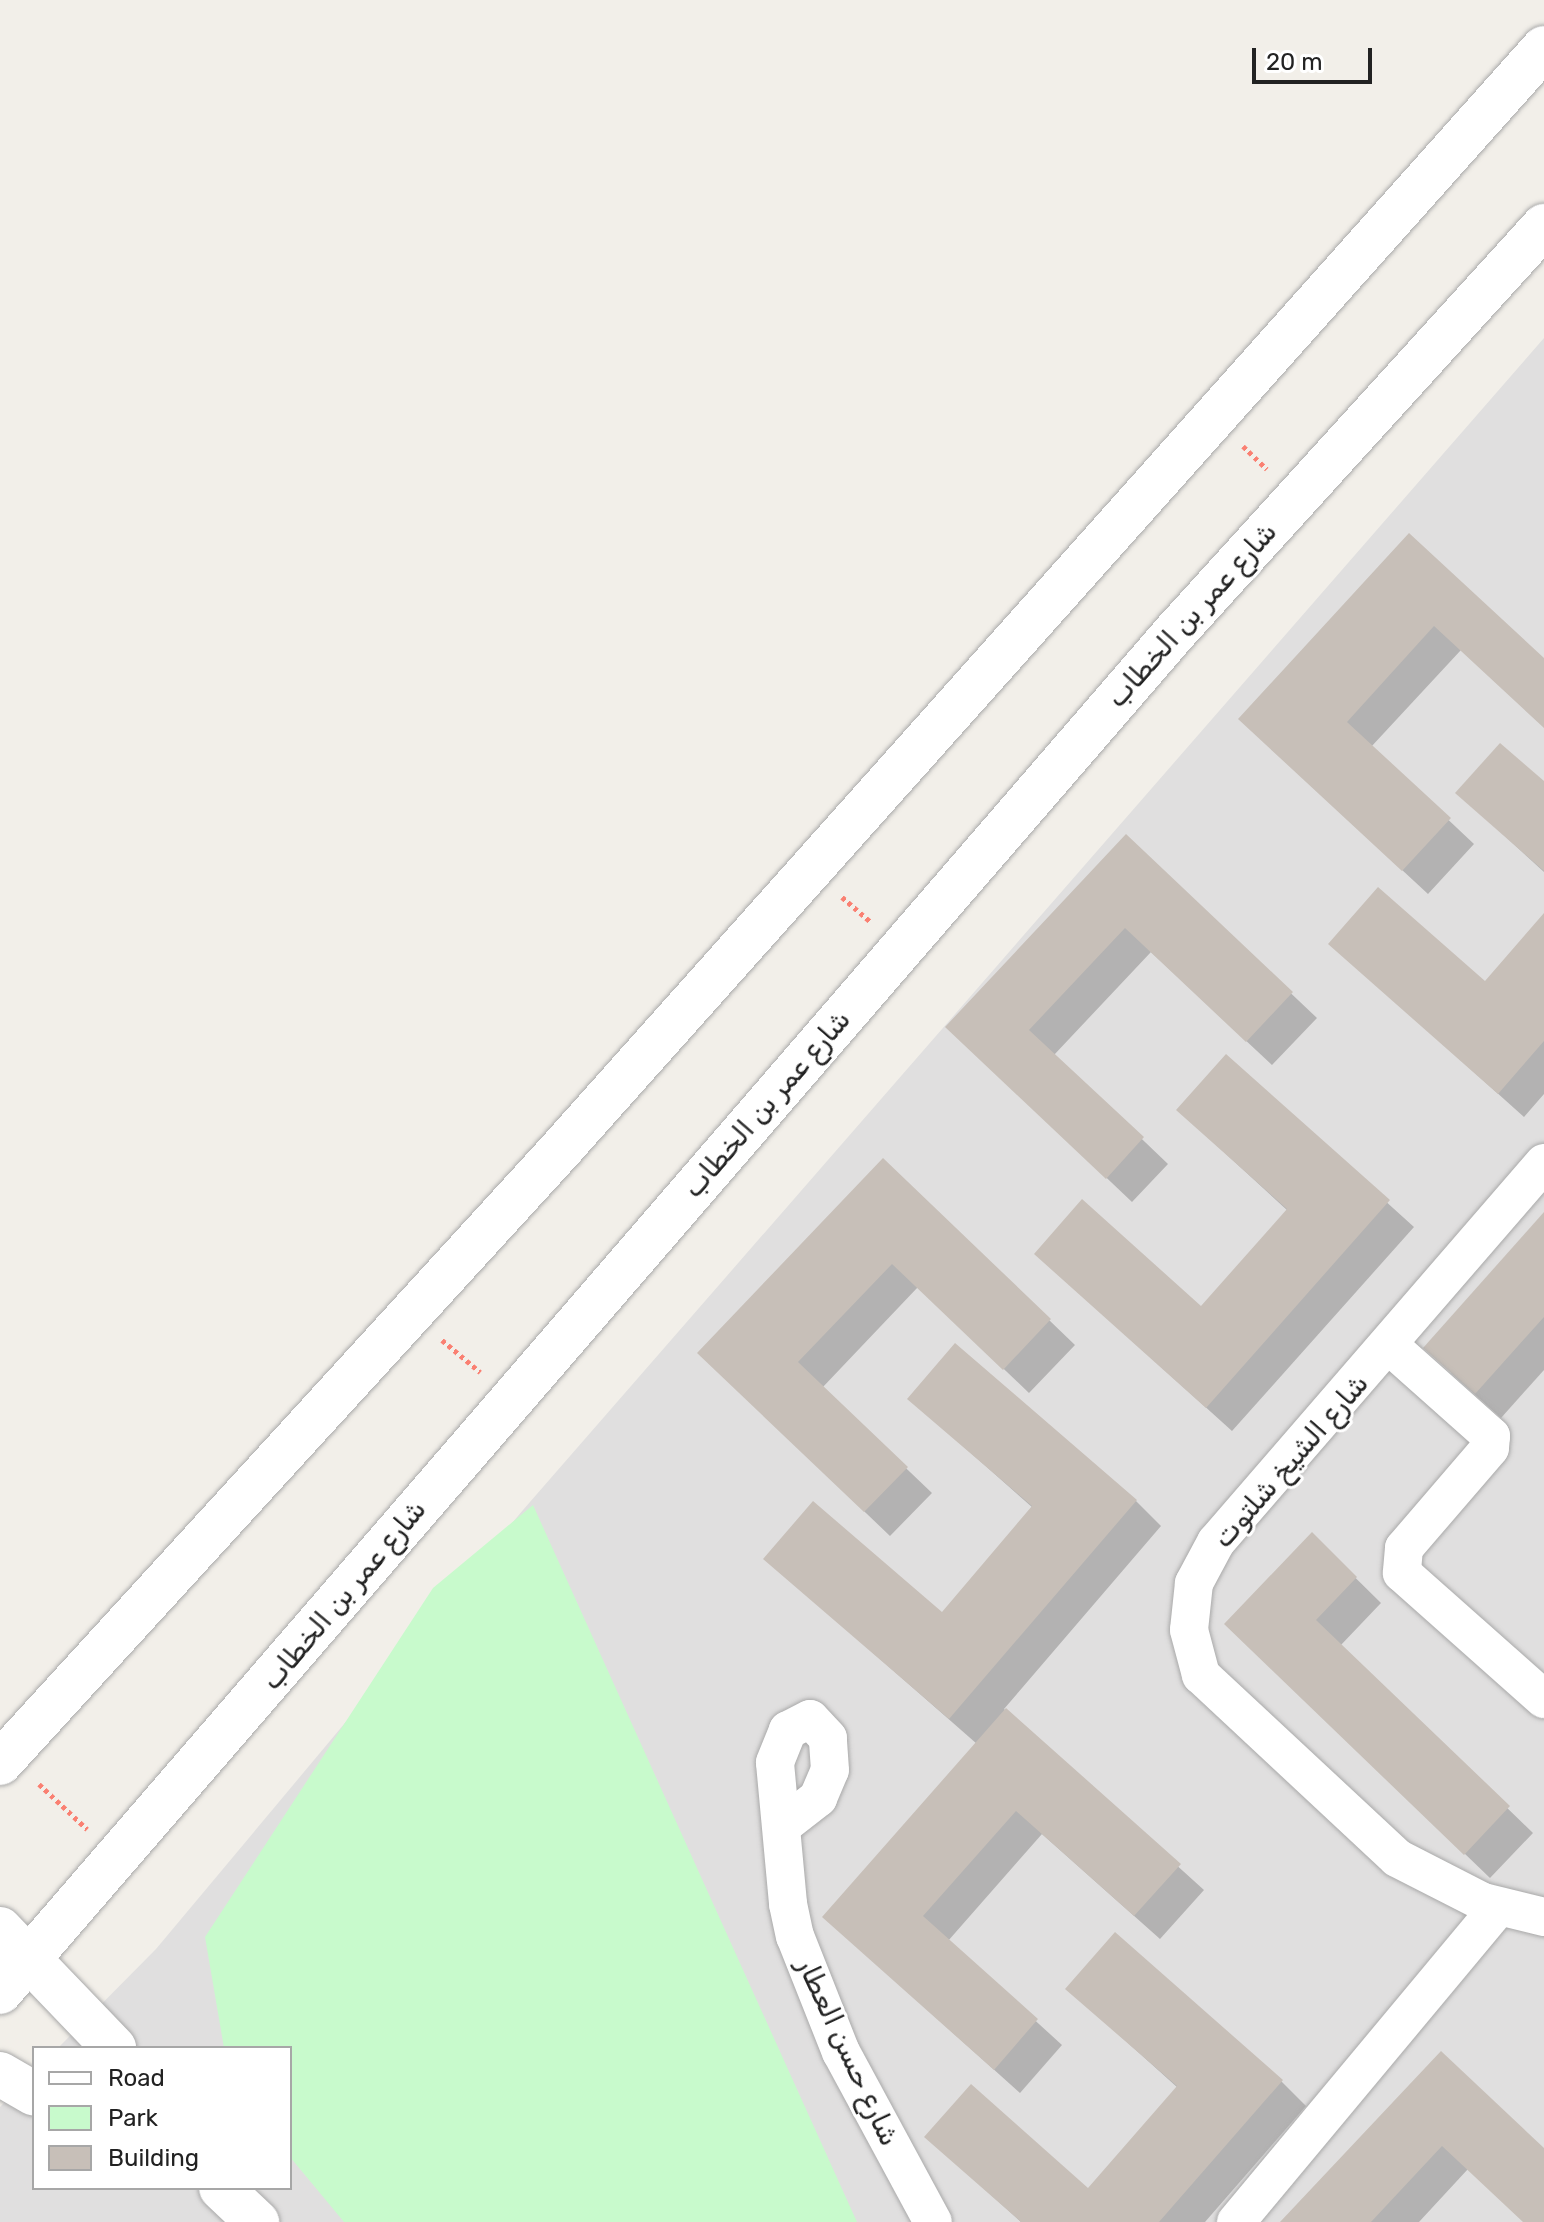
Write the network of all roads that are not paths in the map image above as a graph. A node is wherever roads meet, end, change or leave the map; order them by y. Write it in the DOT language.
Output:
graph roads {
  1 [pos="1544,48"];
  2 [pos="1544,226"];
  3 [pos="1544,1163"];
  4 [pos="1391,1347"];
  5 [pos="1544,1699"];
  6 [pos="3,1759"];
  7 [pos="782,1826"];
  8 [pos="1529,1908"];
  9 [pos="0,1929"];
  10 [pos="32,1959"];
  11 [pos="0,1992"];
  12 [pos="112,2046"];
  13 [pos="0,2074"];
  14 [pos="32,2093"];
  15 [pos="223,2190"];
  16 [pos="257,2222"];
  17 [pos="933,2222"];
  18 [pos="1236,2222"];
  1 -- 6 [label="street"];
  2 -- 10 [label="street, شارع عمر بن الخطاب"];
  3 -- 4 [label="street, شارع الشيخ شلتوت"];
  4 -- 5 [label="street"];
  4 -- 8 [label="street, شارع الشيخ شلتوت"];
  7 -- 17 [label="street, شارع حسن العطار"];
  8 -- 18 [label="street"];
  9 -- 10 [label="street"];
  10 -- 11 [label="street, شارع عمر بن الخطاب"];
  10 -- 12 [label="street"];
  13 -- 14 [label="street"];
  15 -- 16 [label="street"];
}
